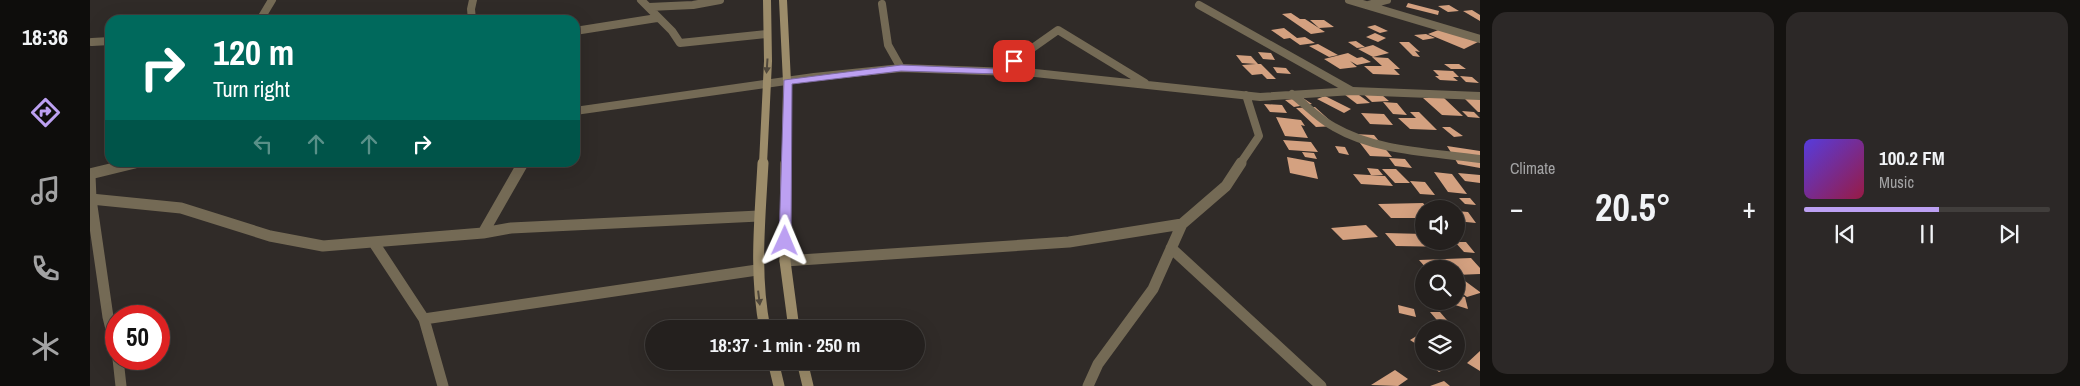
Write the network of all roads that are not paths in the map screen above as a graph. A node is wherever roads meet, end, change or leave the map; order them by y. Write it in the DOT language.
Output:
graph roads {
  1 [pos="272,0"];
  2 [pos="473,0"];
  3 [pos="641,0"];
  4 [pos="720,0"];
  5 [pos="767,0"];
  6 [pos="783,0"];
  7 [pos="1349,0"];
  8 [pos="1387,0"];
  9 [pos="882,4"];
  10 [pos="1199,5"];
  11 [pos="1367,5"];
  12 [pos="649,7"];
  13 [pos="263,15"];
  14 [pos="472,15"];
  15 [pos="658,18"];
  16 [pos="580,30"];
  17 [pos="766,34"];
  18 [pos="1480,39"];
  19 [pos="91,41"];
  20 [pos="105,41"];
  21 [pos="901,68"];
  22 [pos="999,71"];
  23 [pos="787,82"];
  24 [pos="765,84"];
  25 [pos="1148,85"];
  26 [pos="1353,92"];
  27 [pos="1292,94"];
  28 [pos="1246,96"];
  29 [pos="1480,96"];
  30 [pos="580,110"];
  31 [pos="1480,159"];
  32 [pos="118,167"];
  33 [pos="520,167"];
  34 [pos="90,174"];
  35 [pos="91,199"];
  36 [pos="759,216"];
  37 [pos="1182,224"];
  38 [pos="483,232"];
  39 [pos="374,243"];
  40 [pos="1171,248"];
  41 [pos="785,261"];
  42 [pos="757,270"];
  43 [pos="106,305"];
  44 [pos="424,319"];
  45 [pos="763,320"];
  46 [pos="793,320"];
  47 [pos="119,370"];
  48 [pos="775,370"];
  49 [pos="804,370"];
  50 [pos="121,386"];
  51 [pos="443,386"];
  52 [pos="779,386"];
  53 [pos="808,386"];
  54 [pos="1088,386"];
  55 [pos="1321,386"];
  1 -- 13 [label="street"];
  2 -- 14 [label="street"];
  3 -- 12 [label="street"];
  4 -- 12 [label="street"];
  5 -- 17 [label="main road"];
  6 -- 23 [label="main road"];
  7 -- 11 [label="street"];
  8 -- 11 [label="street"];
  9 -- 21 [label="street"];
  10 -- 26 [label="street"];
  11 -- 18 [label="street"];
  12 -- 15 [label="street"];
  15 -- 16 [label="street"];
  15 -- 17 [label="street"];
  17 -- 24 [label="main road, one-way"];
  19 -- 20 [label="street"];
  21 -- 22 [label="street"];
  21 -- 23 [label="street"];
  22 -- 25 [label="street"];
  22 -- 25 [label="street"];
  23 -- 24 [label="street"];
  23 -- 41 [label="main road"];
  24 -- 30 [label="street"];
  24 -- 36 [label="main road"];
  25 -- 28 [label="street"];
  26 -- 27 [label="street"];
  26 -- 29 [label="street"];
  27 -- 28 [label="street"];
  27 -- 31 [label="street"];
  28 -- 37 [label="street"];
  32 -- 34 [label="street"];
  33 -- 38 [label="street"];
  34 -- 35 [label="street"];
  35 -- 39 [label="street"];
  35 -- 43 [label="street"];
  36 -- 38 [label="street"];
  36 -- 42 [label="main road"];
  37 -- 40 [label="street"];
  37 -- 41 [label="street"];
  38 -- 39 [label="street"];
  39 -- 44 [label="street"];
  40 -- 54 [label="street"];
  40 -- 55 [label="street"];
  41 -- 46 [label="main road"];
  42 -- 44 [label="street"];
  42 -- 45 [label="main road, one-way"];
  44 -- 51 [label="street"];
  47 -- 50 [label="street"];
  48 -- 52 [label="main road"];
  49 -- 53 [label="main road"];
}
